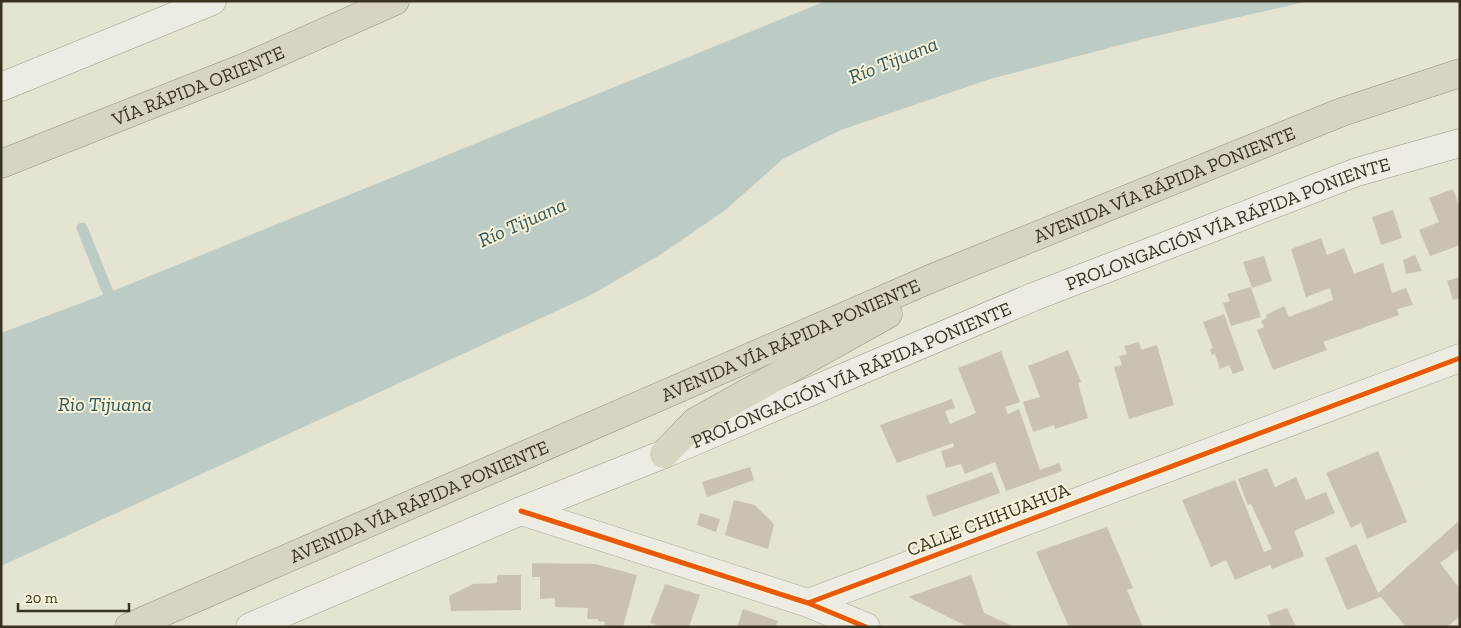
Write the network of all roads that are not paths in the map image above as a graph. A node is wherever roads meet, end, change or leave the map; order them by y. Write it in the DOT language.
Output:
graph roads {
  1 [pos="212,1"];
  2 [pos="395,1"];
  3 [pos="1460,73"];
  4 [pos="1,87"];
  5 [pos="1460,143"];
  6 [pos="1,164"];
  7 [pos="930,279"];
  8 [pos="1460,359"];
  9 [pos="664,454"];
  10 [pos="521,511"];
  11 [pos="808,603"];
  12 [pos="128,627"];
  13 [pos="250,627"];
  14 [pos="866,627"];
  1 -- 4 [label="main road"];
  2 -- 6 [label="highway, VÍA RÁPIDA ORIENTE"];
  3 -- 7 [label="highway, AVENIDA VÍA RÁPIDA PONIENTE"];
  5 -- 9 [label="main road, PROLONGACIÓN VÍA RÁPIDA PONIENTE"];
  7 -- 9 [label="highway"];
  7 -- 12 [label="highway, AVENIDA VÍA RÁPIDA PONIENTE"];
  8 -- 11 [label="main road, CALLE CHIHUAHUA"];
  9 -- 10 [label="main road, PROLONGACIÓN VÍA RÁPIDA PONIENTE"];
  10 -- 11 [label="main road"];
  10 -- 13 [label="main road, PROLONGACIÓN VÍA RÁPIDA PONIENTE"];
  11 -- 14 [label="main road"];
}
